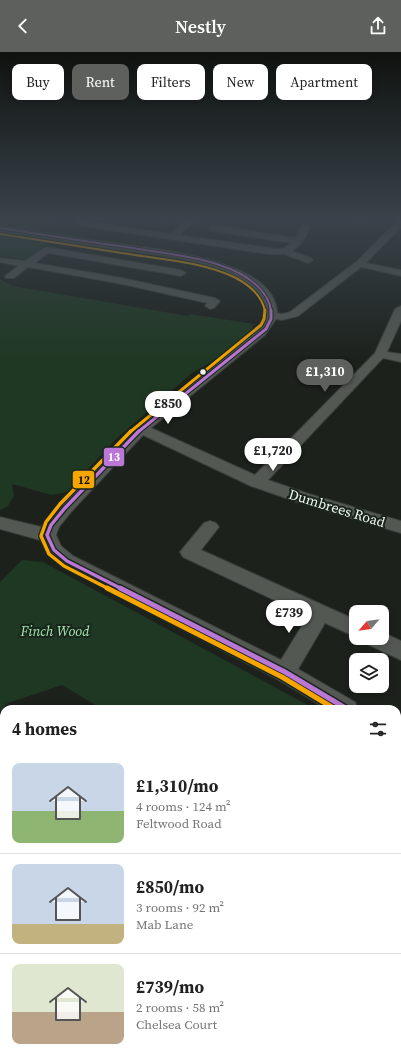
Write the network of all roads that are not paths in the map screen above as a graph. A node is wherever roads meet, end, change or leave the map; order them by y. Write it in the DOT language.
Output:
graph roads {
  1 [pos="25,265"];
  2 [pos="32,265"];
  3 [pos="134,265"];
  4 [pos="215,265"];
  5 [pos="358,265"];
  6 [pos="364,265"];
  7 [pos="139,266"];
  8 [pos="180,273"];
  9 [pos="401,273"];
  10 [pos="10,276"];
  11 [pos="122,281"];
  12 [pos="210,306"];
  13 [pos="401,309"];
  14 [pos="272,315"];
  15 [pos="380,354"];
  16 [pos="401,358"];
  17 [pos="141,429"];
  18 [pos="257,482"];
  19 [pos="0,523"];
  20 [pos="210,527"];
  21 [pos="401,528"];
  22 [pos="47,535"];
  23 [pos="321,612"];
  24 [pos="349,626"];
  25 [pos="389,645"];
  26 [pos="401,651"];
  27 [pos="284,672"];
  28 [pos="340,705"];
  1 -- 10 [label="street"];
  2 -- 11 [label="street"];
  3 -- 7 [label="street"];
  4 -- 14 [label="street"];
  5 -- 14 [label="street"];
  6 -- 9 [label="street"];
  7 -- 8 [label="street"];
  7 -- 11 [label="street"];
  11 -- 12 [label="street"];
  13 -- 15 [label="street"];
  14 -- 17 [label="street"];
  15 -- 16 [label="street"];
  15 -- 18 [label="street"];
  17 -- 18 [label="street, Dumbrees Road"];
  17 -- 22 [label="street"];
  18 -- 21 [label="street, Dumbrees Road"];
  19 -- 22 [label="street"];
  20 -- 23 [label="street"];
  22 -- 27 [label="street"];
  23 -- 24 [label="street"];
  23 -- 27 [label="street"];
  25 -- 26 [label="street"];
  27 -- 28 [label="street"];
}
